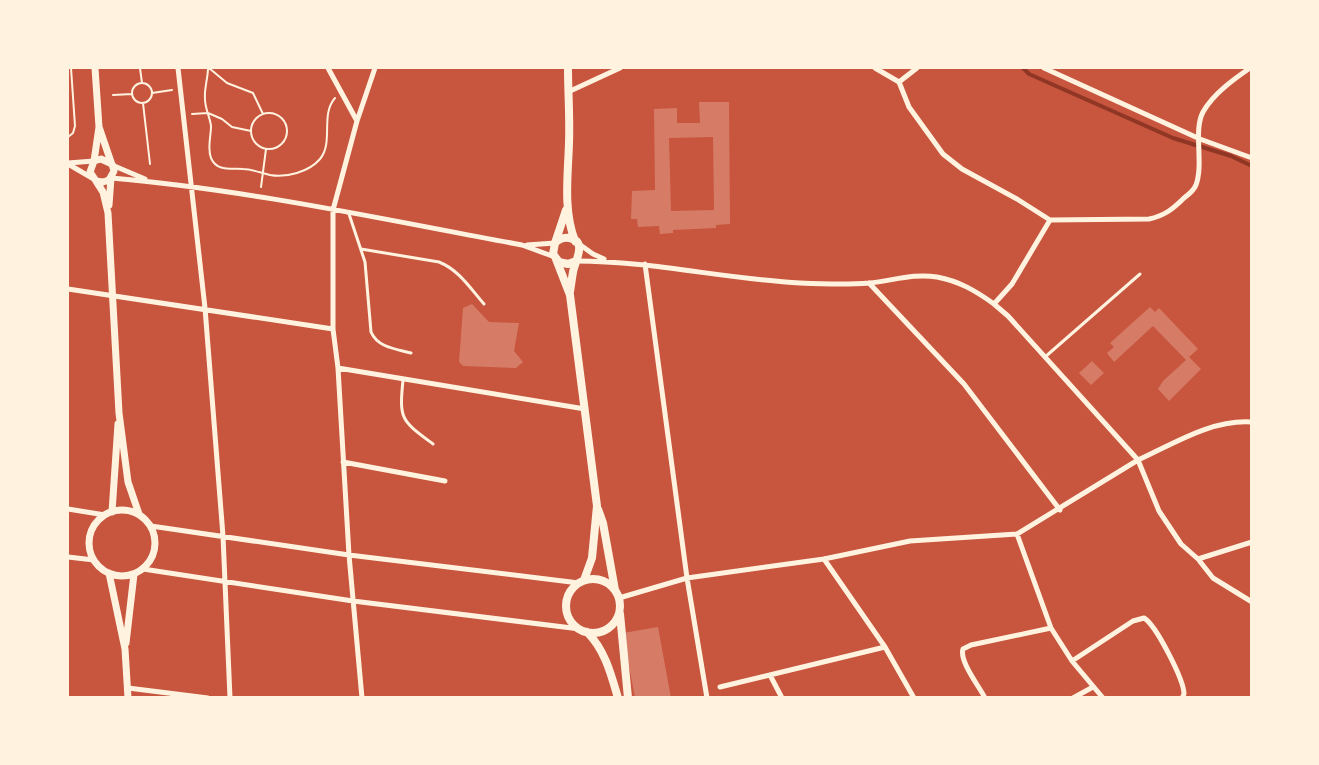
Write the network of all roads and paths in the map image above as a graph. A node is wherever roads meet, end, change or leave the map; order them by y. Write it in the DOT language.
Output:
graph roads {
  1 [pos="71,68"];
  2 [pos="95,68"];
  3 [pos="140,68"];
  4 [pos="177,68"];
  5 [pos="208,68"];
  6 [pos="328,68"];
  7 [pos="375,68"];
  8 [pos="568,68"];
  9 [pos="620,68"];
  10 [pos="875,68"];
  11 [pos="917,68"];
  12 [pos="1044,68"];
  13 [pos="1250,68"];
  14 [pos="899,82"];
  15 [pos="142,83"];
  16 [pos="180,89"];
  17 [pos="341,91"];
  18 [pos="568,92"];
  19 [pos="152,93"];
  20 [pos="132,94"];
  21 [pos="113,95"];
  22 [pos="143,103"];
  23 [pos="208,113"];
  24 [pos="183,114"];
  25 [pos="263,114"];
  26 [pos="357,122"];
  27 [pos="99,126"];
  28 [pos="251,131"];
  29 [pos="68,136"];
  30 [pos="1200,139"];
  31 [pos="266,148"];
  32 [pos="1251,158"];
  33 [pos="94,161"];
  34 [pos="68,164"];
  35 [pos="112,164"];
  36 [pos="150,164"];
  37 [pos="263,173"];
  38 [pos="111,178"];
  39 [pos="95,180"];
  40 [pos="152,181"];
  41 [pos="191,186"];
  42 [pos="260,197"];
  43 [pos="567,207"];
  44 [pos="333,210"];
  45 [pos="108,213"];
  46 [pos="350,214"];
  47 [pos="1050,220"];
  48 [pos="576,242"];
  49 [pos="555,243"];
  50 [pos="522,245"];
  51 [pos="361,249"];
  52 [pos="555,258"];
  53 [pos="576,261"];
  54 [pos="609,261"];
  55 [pos="645,264"];
  56 [pos="1140,274"];
  57 [pos="869,283"];
  58 [pos="68,289"];
  59 [pos="570,295"];
  60 [pos="112,296"];
  61 [pos="484,304"];
  62 [pos="994,304"];
  63 [pos="205,308"];
  64 [pos="333,329"];
  65 [pos="411,353"];
  66 [pos="1045,357"];
  67 [pos="338,368"];
  68 [pos="403,380"];
  69 [pos="585,409"];
  70 [pos="119,413"];
  71 [pos="1251,422"];
  72 [pos="433,444"];
  73 [pos="1138,460"];
  74 [pos="343,462"];
  75 [pos="445,481"];
  76 [pos="597,506"];
  77 [pos="68,509"];
  78 [pos="1060,510"];
  79 [pos="108,513"];
  80 [pos="139,514"];
  81 [pos="151,526"];
  82 [pos="1017,534"];
  83 [pos="223,536"];
  84 [pos="1251,542"];
  85 [pos="349,555"];
  86 [pos="68,557"];
  87 [pos="824,559"];
  88 [pos="1198,559"];
  89 [pos="94,560"];
  90 [pos="143,569"];
  91 [pos="109,573"];
  92 [pos="134,574"];
  93 [pos="687,578"];
  94 [pos="225,581"];
  95 [pos="581,582"];
  96 [pos="617,594"];
  97 [pos="352,601"];
  98 [pos="1251,602"];
  99 [pos="620,610"];
  100 [pos="1051,628"];
  101 [pos="583,631"];
  102 [pos="885,648"];
  103 [pos="125,649"];
  104 [pos="1072,661"];
  105 [pos="770,675"];
  106 [pos="720,687"];
  107 [pos="1093,687"];
  108 [pos="128,688"];
  109 [pos="128,698"];
  110 [pos="208,698"];
  111 [pos="230,698"];
  112 [pos="362,698"];
  113 [pos="618,698"];
  114 [pos="628,698"];
  115 [pos="706,698"];
  116 [pos="782,698"];
  117 [pos="914,698"];
  118 [pos="986,698"];
  119 [pos="1073,698"];
  120 [pos="1103,698"];
  121 [pos="1182,698"];
  1 -- 29 [label="path"];
  2 -- 27 [label="street"];
  3 -- 15 [label="path"];
  4 -- 16 [label="street"];
  5 -- 23 [label="path"];
  5 -- 25 [label="path"];
  6 -- 17 [label="street"];
  7 -- 26 [label="street"];
  8 -- 18 [label="main road"];
  9 -- 18 [label="street"];
  10 -- 14 [label="street"];
  11 -- 14 [label="street"];
  12 -- 30 [label="street"];
  13 -- 30 [label="street"];
  14 -- 47 [label="street"];
  15 -- 19 [label="path"];
  15 -- 20 [label="path"];
  16 -- 19 [label="path"];
  16 -- 24 [label="street"];
  17 -- 26 [label="street"];
  17 -- 37 [label="path"];
  18 -- 43 [label="main road"];
  19 -- 22 [label="path"];
  20 -- 21 [label="path"];
  20 -- 22 [label="path"];
  22 -- 36 [label="path"];
  23 -- 24 [label="path"];
  23 -- 28 [label="path"];
  23 -- 37 [label="path"];
  24 -- 41 [label="street"];
  25 -- 28 [label="path"];
  25 -- 31 [label="path"];
  26 -- 44 [label="street"];
  27 -- 33 [label="street"];
  27 -- 35 [label="street"];
  28 -- 31 [label="path"];
  30 -- 32 [label="street"];
  30 -- 47 [label="street"];
  31 -- 37 [label="path"];
  33 -- 34 [label="street"];
  33 -- 35 [label="street"];
  33 -- 39 [label="street"];
  34 -- 39 [label="street"];
  35 -- 38 [label="street"];
  35 -- 40 [label="street"];
  37 -- 42 [label="path"];
  38 -- 39 [label="street"];
  38 -- 40 [label="street"];
  38 -- 45 [label="street"];
  39 -- 45 [label="street"];
  40 -- 41 [label="street"];
  41 -- 42 [label="street"];
  41 -- 63 [label="street"];
  42 -- 44 [label="street"];
  43 -- 48 [label="main road"];
  43 -- 49 [label="main road"];
  44 -- 46 [label="street"];
  44 -- 64 [label="street"];
  45 -- 60 [label="street"];
  46 -- 50 [label="street"];
  46 -- 51 [label="lane"];
  47 -- 62 [label="street"];
  48 -- 49 [label="main road"];
  48 -- 53 [label="main road"];
  48 -- 54 [label="street"];
  49 -- 50 [label="street"];
  49 -- 52 [label="main road"];
  50 -- 52 [label="street"];
  51 -- 61 [label="lane"];
  51 -- 65 [label="lane"];
  52 -- 53 [label="main road"];
  52 -- 59 [label="main road"];
  53 -- 54 [label="street"];
  53 -- 59 [label="main road"];
  54 -- 55 [label="street"];
  55 -- 57 [label="street"];
  55 -- 93 [label="street"];
  56 -- 66 [label="lane"];
  57 -- 62 [label="street"];
  57 -- 78 [label="street"];
  58 -- 60 [label="street"];
  59 -- 69 [label="main road"];
  60 -- 63 [label="street"];
  60 -- 70 [label="street"];
  62 -- 66 [label="street"];
  63 -- 64 [label="street"];
  63 -- 83 [label="street"];
  64 -- 67 [label="street"];
  66 -- 73 [label="street"];
  67 -- 68 [label="street"];
  67 -- 74 [label="street"];
  68 -- 69 [label="street"];
  68 -- 72 [label="lane"];
  69 -- 76 [label="main road"];
  70 -- 79 [label="street"];
  70 -- 80 [label="street"];
  71 -- 73 [label="street"];
  73 -- 78 [label="street"];
  73 -- 88 [label="street"];
  74 -- 75 [label="street"];
  74 -- 85 [label="street"];
  76 -- 95 [label="main road"];
  76 -- 96 [label="main road"];
  77 -- 79 [label="street"];
  78 -- 82 [label="street"];
  79 -- 80 [label="street"];
  79 -- 89 [label="street"];
  80 -- 81 [label="street"];
  81 -- 83 [label="street"];
  81 -- 90 [label="street"];
  82 -- 87 [label="street"];
  82 -- 100 [label="street"];
  83 -- 85 [label="street"];
  83 -- 94 [label="street"];
  84 -- 88 [label="street"];
  85 -- 95 [label="street"];
  85 -- 97 [label="street"];
  86 -- 89 [label="street"];
  87 -- 93 [label="street"];
  87 -- 102 [label="street"];
  88 -- 98 [label="street"];
  89 -- 91 [label="street"];
  90 -- 92 [label="street"];
  90 -- 94 [label="street"];
  91 -- 92 [label="street"];
  91 -- 103 [label="street"];
  92 -- 103 [label="street"];
  93 -- 96 [label="street"];
  93 -- 115 [label="street"];
  94 -- 97 [label="street"];
  94 -- 111 [label="street"];
  95 -- 96 [label="main road"];
  95 -- 101 [label="main road"];
  96 -- 99 [label="main road"];
  97 -- 101 [label="street"];
  97 -- 112 [label="street"];
  99 -- 101 [label="main road"];
  99 -- 114 [label="main road"];
  100 -- 104 [label="street"];
  100 -- 118 [label="street"];
  101 -- 113 [label="main road"];
  102 -- 105 [label="street"];
  102 -- 117 [label="street"];
  103 -- 108 [label="street"];
  104 -- 107 [label="street"];
  104 -- 121 [label="street"];
  105 -- 106 [label="street"];
  105 -- 116 [label="street"];
  107 -- 119 [label="street"];
  107 -- 120 [label="street"];
  108 -- 109 [label="street"];
  108 -- 110 [label="street"];
}
